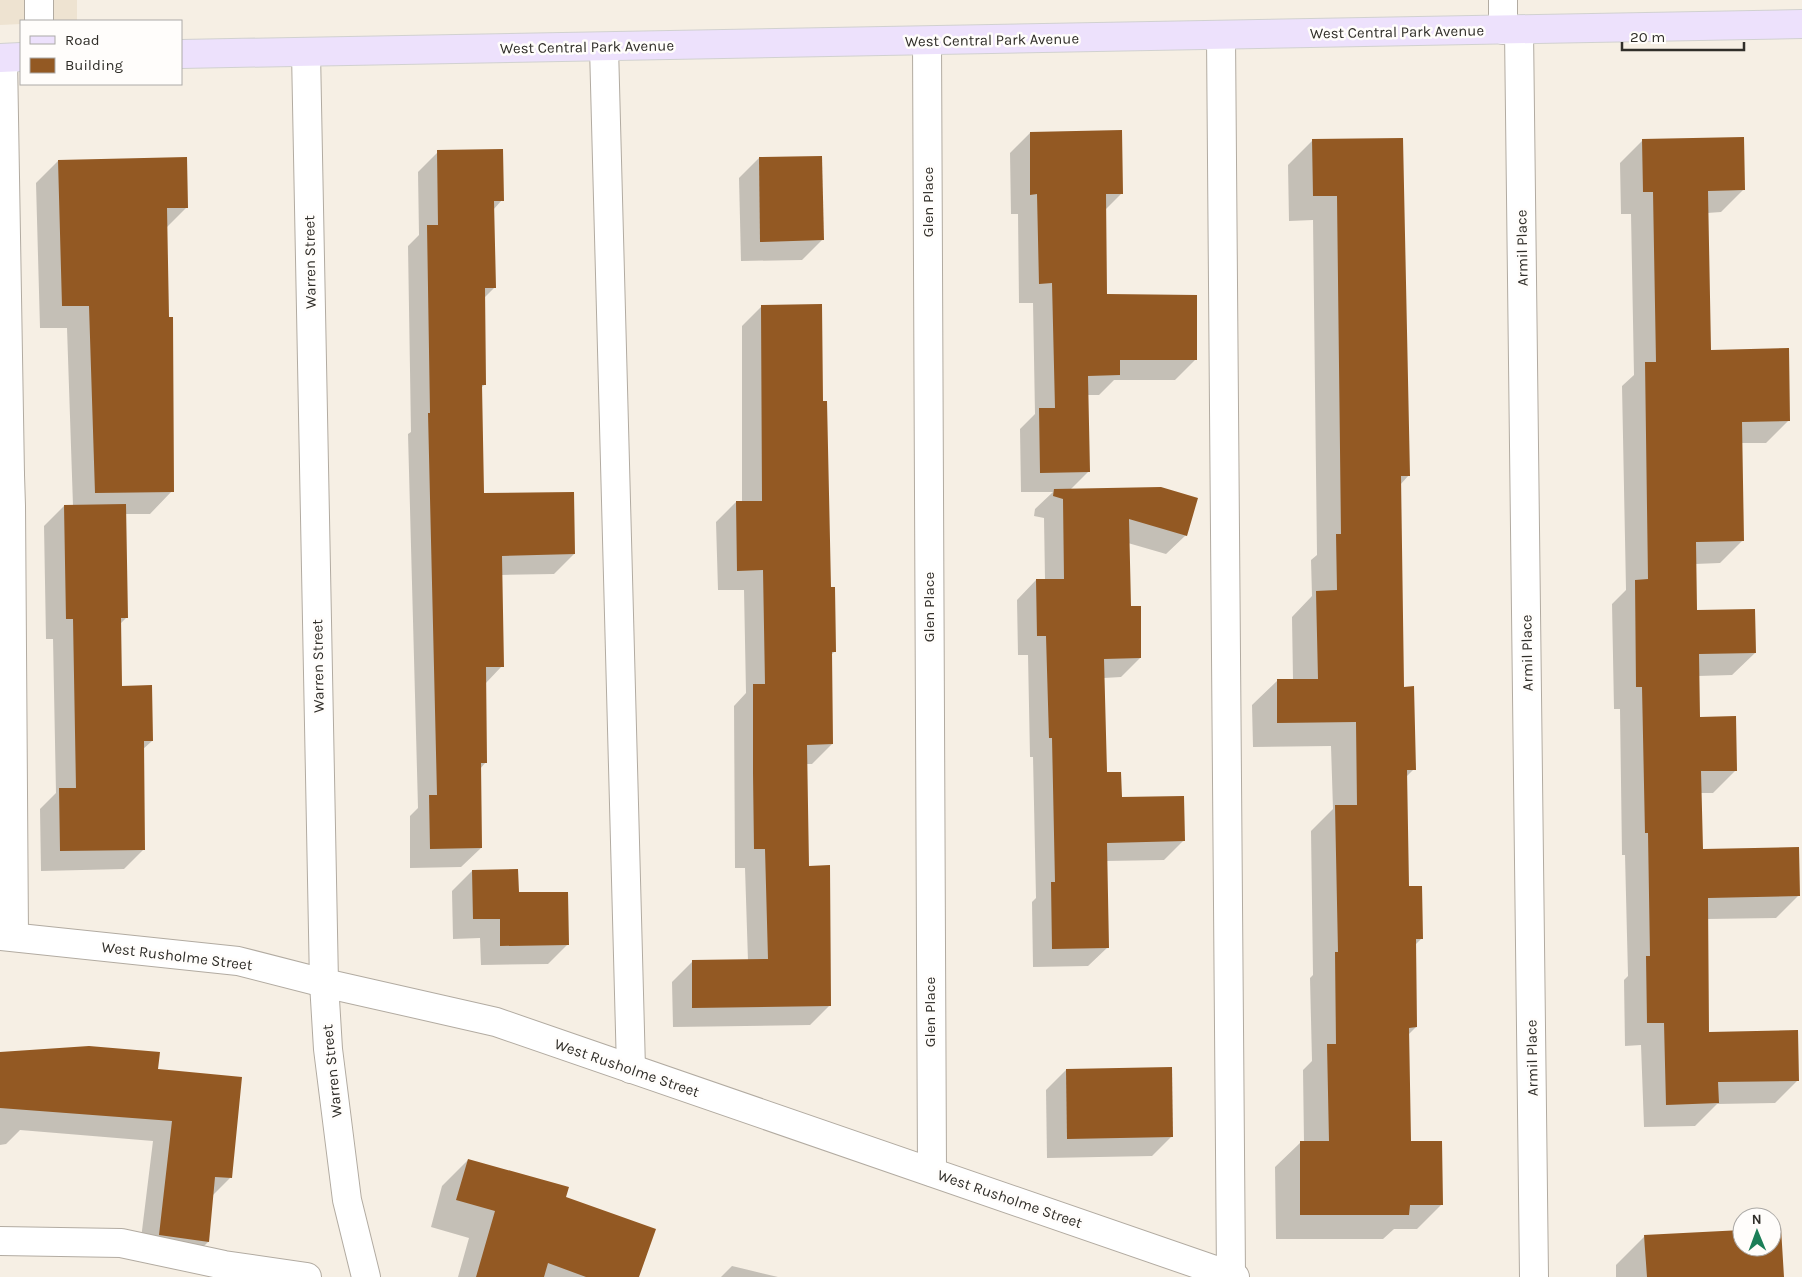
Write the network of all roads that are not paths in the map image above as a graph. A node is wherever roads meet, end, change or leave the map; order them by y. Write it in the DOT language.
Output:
graph roads {
  1 [pos="39,0"];
  2 [pos="1503,0"];
  3 [pos="39,20"];
  4 [pos="1802,24"];
  5 [pos="1511,30"];
  6 [pos="1221,36"];
  7 [pos="927,42"];
  8 [pos="604,47"];
  9 [pos="306,52"];
  10 [pos="182,54"];
  11 [pos="8,58"];
  12 [pos="5,475"];
  13 [pos="7,936"];
  14 [pos="324,983"];
  15 [pos="631,1069"];
  16 [pos="932,1172"];
  17 [pos="0,1241"];
  18 [pos="1233,1276"];
  19 [pos="308,1277"];
  20 [pos="366,1277"];
  21 [pos="1534,1277"];
  1 -- 3 [label="street"];
  2 -- 5 [label="street, Armil Place"];
  4 -- 5 [label="main road, West Central Park Avenue"];
  5 -- 6 [label="main road, West Central Park Avenue"];
  5 -- 21 [label="street, Armil Place"];
  6 -- 7 [label="main road, West Central Park Avenue"];
  6 -- 18 [label="street"];
  7 -- 8 [label="main road, West Central Park Avenue"];
  7 -- 16 [label="street, Glen Place"];
  8 -- 9 [label="main road, West Central Park Avenue"];
  8 -- 15 [label="street"];
  9 -- 10 [label="main road, West Central Park Avenue"];
  9 -- 14 [label="street, Warren Street"];
  11 -- 12 [label="street"];
  12 -- 13 [label="street"];
  13 -- 14 [label="street, West Rusholme Street"];
  14 -- 15 [label="street, West Rusholme Street"];
  14 -- 20 [label="street, Warren Street"];
  15 -- 16 [label="street, West Rusholme Street"];
  16 -- 18 [label="street, West Rusholme Street"];
  17 -- 19 [label="street"];
}
